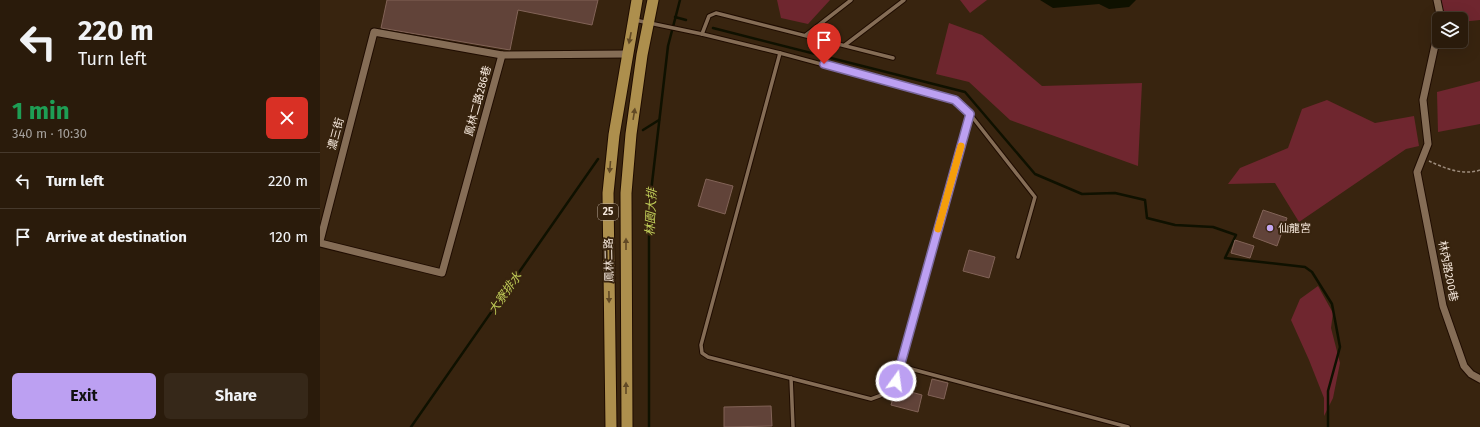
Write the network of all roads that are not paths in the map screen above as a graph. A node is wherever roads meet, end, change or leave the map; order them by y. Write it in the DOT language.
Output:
graph roads {
  1 [pos="637,0"];
  2 [pos="653,0"];
  3 [pos="851,0"];
  4 [pos="904,0"];
  5 [pos="1437,0"];
  6 [pos="1440,12"];
  7 [pos="634,20"];
  8 [pos="652,24"];
  9 [pos="702,34"];
  10 [pos="806,35"];
  11 [pos="845,46"];
  12 [pos="1434,48"];
  13 [pos="780,52"];
  14 [pos="627,54"];
  15 [pos="502,55"];
  16 [pos="893,58"];
  17 [pos="970,114"];
  18 [pos="320,242"];
  19 [pos="1018,257"];
  20 [pos="900,366"];
  21 [pos="791,378"];
  22 [pos="1480,379"];
  23 [pos="611,427"];
  24 [pos="627,427"];
  25 [pos="793,427"];
  26 [pos="1128,427"];
  1 -- 7 [label="main road, 鳳林二路 / 25"];
  2 -- 8 [label="main road, 鳳林二路 / 25"];
  3 -- 10 [label="lane"];
  4 -- 11 [label="lane"];
  5 -- 6 [label="street"];
  7 -- 8 [label="lane"];
  7 -- 14 [label="main road, 鳳林二路 / 25, one-way"];
  8 -- 9 [label="lane"];
  24 -- 8 [label="main road, 鳳林二路 / 25, one-way"];
  9 -- 10 [label="lane"];
  9 -- 13 [label="lane"];
  10 -- 11 [label="lane"];
  11 -- 16 [label="lane"];
  12 -- 22 [label="street, 林內路200巷"];
  13 -- 17 [label="lane"];
  13 -- 21 [label="lane"];
  14 -- 15 [label="street, 鳳林二路286巷"];
  14 -- 23 [label="main road, 鳳林二路 / 25, one-way"];
  15 -- 18 [label="street, 濃三街"];
  15 -- 18 [label="street, 鳳林二路286巷"];
  17 -- 19 [label="lane"];
  17 -- 20 [label="lane"];
  20 -- 21 [label="lane"];
  20 -- 26 [label="lane"];
  21 -- 25 [label="lane"];
}
